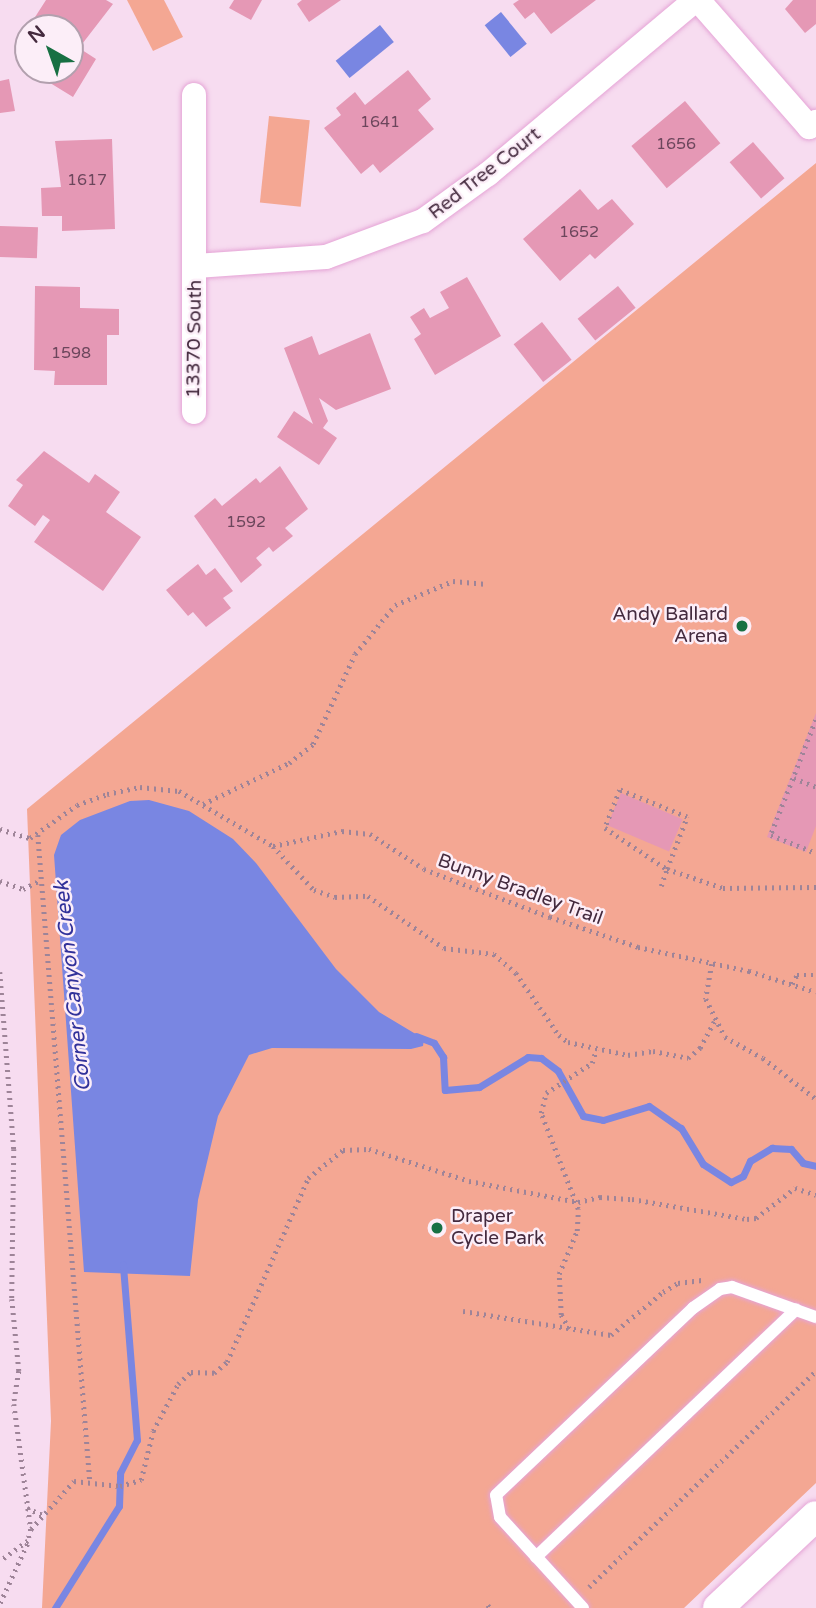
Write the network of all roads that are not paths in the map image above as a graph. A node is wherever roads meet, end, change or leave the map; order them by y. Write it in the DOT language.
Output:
graph roads {
  1 [pos="696,0"];
  2 [pos="194,95"];
  3 [pos="816,122"];
  4 [pos="196,266"];
  5 [pos="194,412"];
  6 [pos="796,1310"];
  7 [pos="816,1317"];
  8 [pos="816,1516"];
  9 [pos="536,1556"];
  10 [pos="579,1604"];
  11 [pos="718,1608"];
  1 -- 3 [label="street"];
  1 -- 4 [label="street, Red Tree Court"];
  2 -- 4 [label="street"];
  4 -- 5 [label="street, 13370 South"];
  6 -- 7 [label="lane"];
  6 -- 9 [label="lane"];
  6 -- 9 [label="lane"];
  8 -- 11 [label="street"];
  9 -- 10 [label="lane"];
}
